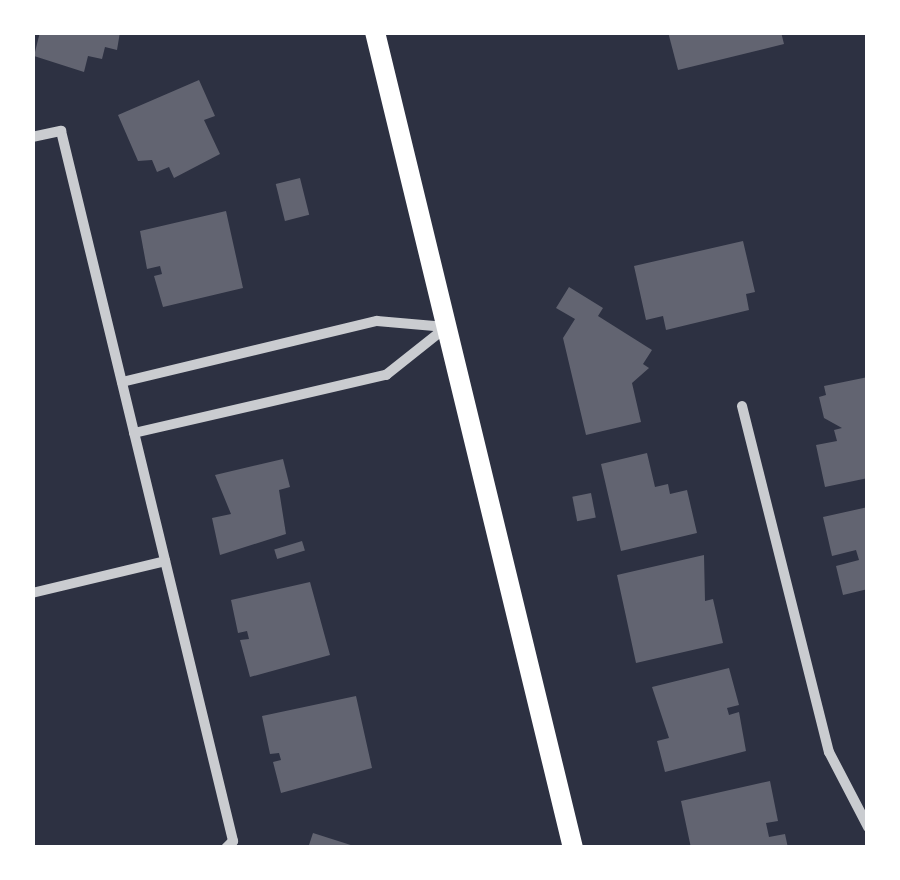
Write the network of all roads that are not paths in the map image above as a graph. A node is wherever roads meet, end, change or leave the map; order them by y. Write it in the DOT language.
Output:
graph roads {
  1 [pos="375,32"];
  2 [pos="32,138"];
  3 [pos="447,327"];
  4 [pos="122,382"];
  5 [pos="742,406"];
  6 [pos="134,433"];
  7 [pos="165,561"];
  8 [pos="32,592"];
  9 [pos="868,826"];
  10 [pos="229,844"];
  11 [pos="573,848"];
  1 -- 3 [label="main road"];
  2 -- 4 [label="street"];
  3 -- 4 [label="street"];
  3 -- 6 [label="street"];
  3 -- 11 [label="main road"];
  4 -- 6 [label="street"];
  5 -- 9 [label="street"];
  6 -- 7 [label="street"];
  7 -- 8 [label="street"];
  7 -- 10 [label="street"];
}
